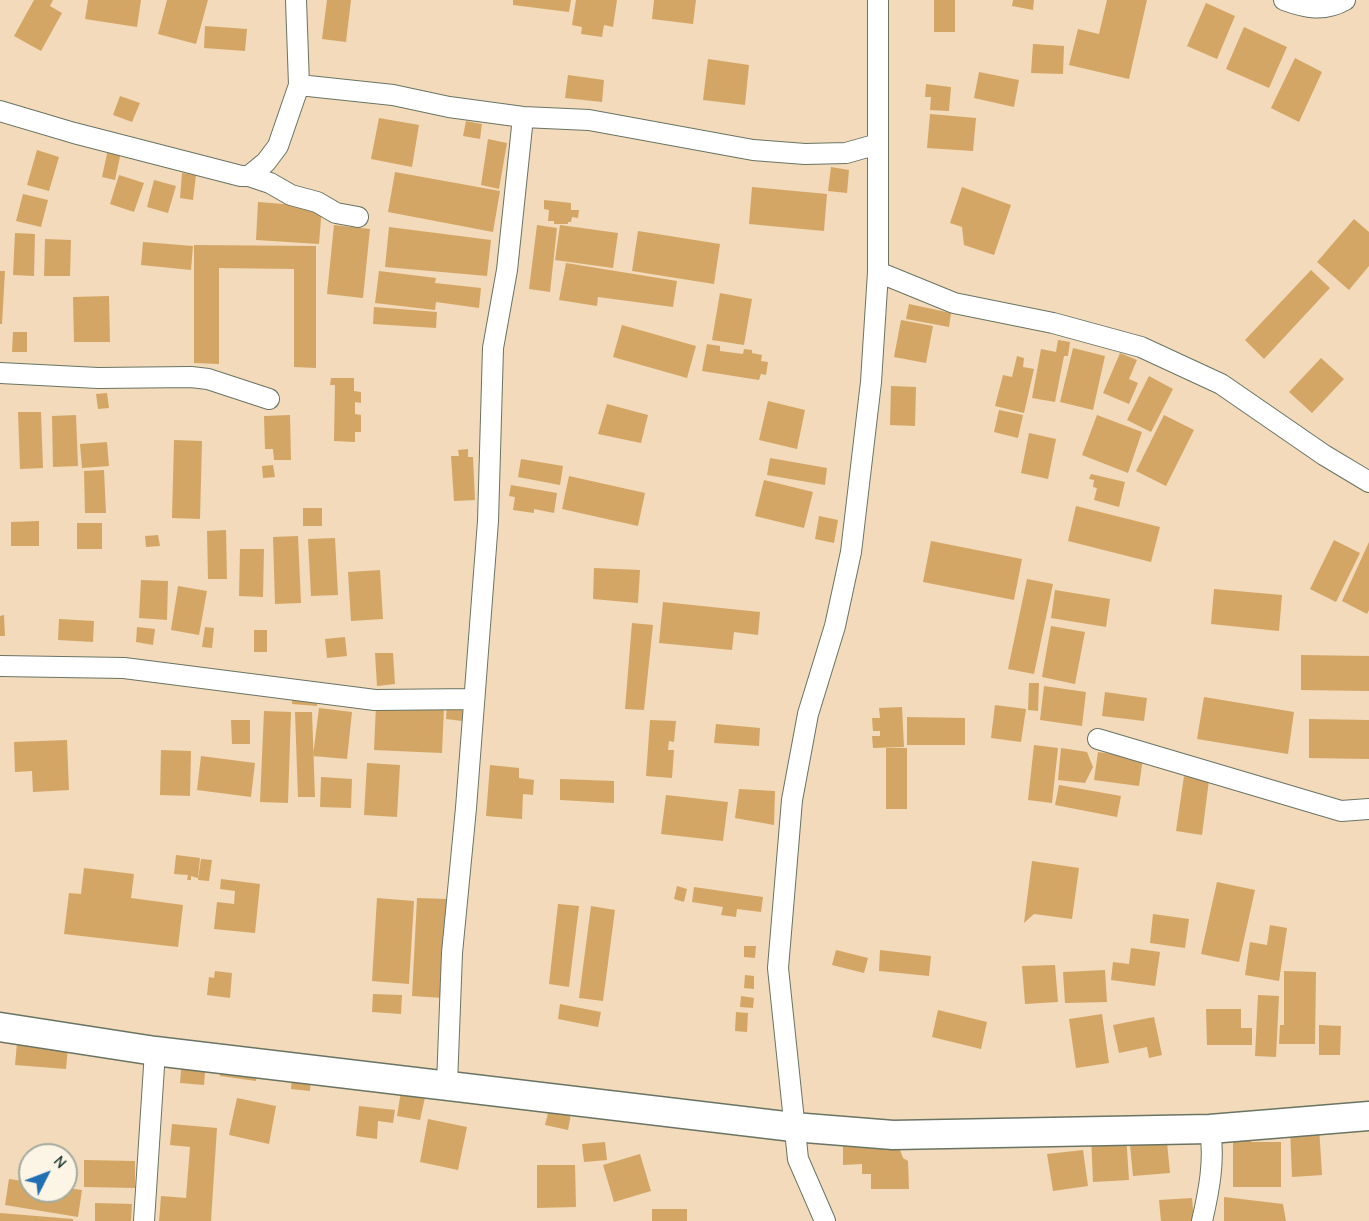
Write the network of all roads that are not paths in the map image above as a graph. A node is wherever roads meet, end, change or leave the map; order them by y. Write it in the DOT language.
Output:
graph roads {
  1 [pos="296,0"];
  2 [pos="878,0"];
  3 [pos="1284,0"];
  4 [pos="1345,0"];
  5 [pos="299,85"];
  6 [pos="0,111"];
  7 [pos="524,117"];
  8 [pos="878,144"];
  9 [pos="249,176"];
  10 [pos="358,217"];
  11 [pos="878,272"];
  12 [pos="0,373"];
  13 [pos="269,399"];
  14 [pos="1369,482"];
  15 [pos="0,666"];
  16 [pos="474,699"];
  17 [pos="1098,739"];
  18 [pos="1369,809"];
  19 [pos="0,1027"];
  20 [pos="155,1051"];
  21 [pos="447,1084"];
  22 [pos="1369,1116"];
  23 [pos="793,1126"];
  24 [pos="1210,1128"];
  25 [pos="144,1221"];
  26 [pos="825,1221"];
  27 [pos="1202,1221"];
  1 -- 5 [label="street"];
  2 -- 8 [label="street"];
  3 -- 4 [label="street"];
  5 -- 7 [label="street"];
  5 -- 9 [label="street"];
  6 -- 9 [label="street"];
  7 -- 8 [label="street"];
  7 -- 16 [label="street"];
  8 -- 11 [label="street"];
  9 -- 10 [label="street"];
  11 -- 14 [label="street"];
  11 -- 23 [label="street"];
  12 -- 13 [label="street"];
  15 -- 16 [label="street"];
  16 -- 21 [label="street"];
  17 -- 18 [label="street"];
  19 -- 20 [label="street"];
  20 -- 21 [label="street"];
  20 -- 25 [label="street"];
  21 -- 23 [label="street"];
  22 -- 24 [label="street"];
  23 -- 24 [label="street"];
  23 -- 26 [label="street"];
  24 -- 27 [label="street"];
}
